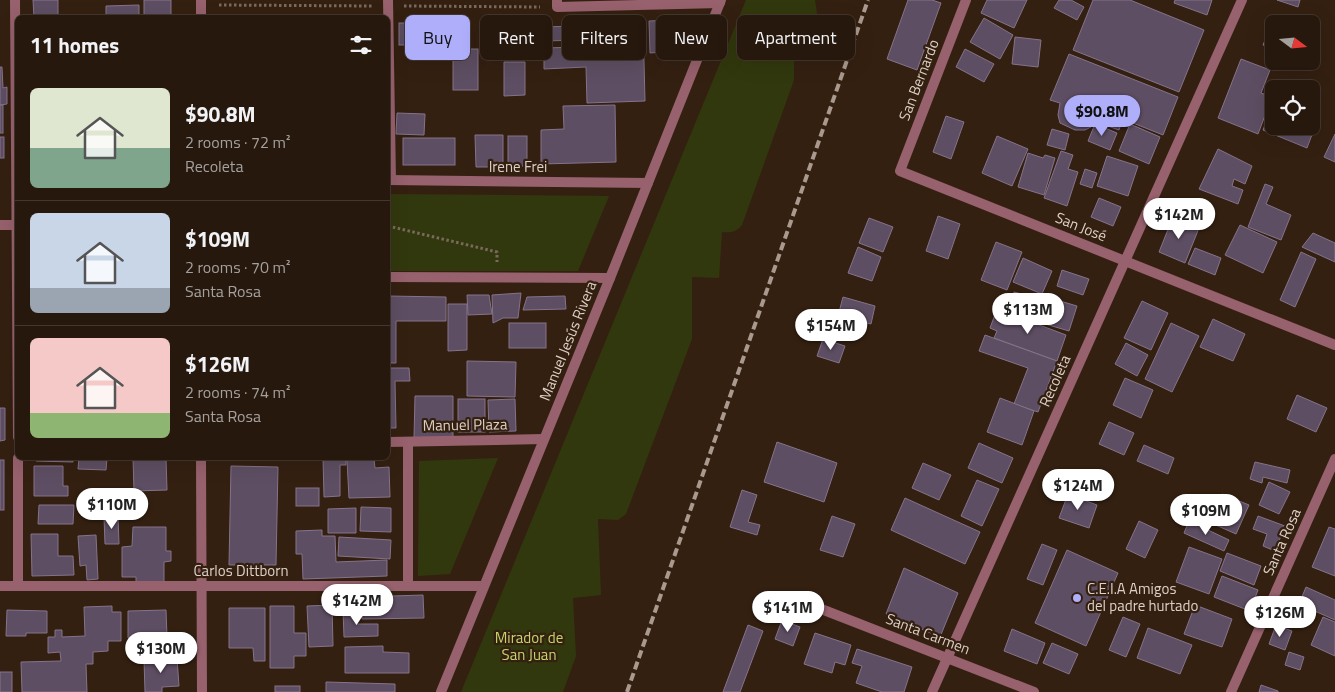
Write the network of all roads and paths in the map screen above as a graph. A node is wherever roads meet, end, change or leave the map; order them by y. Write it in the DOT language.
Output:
graph roads {
  1 [pos="15,0"];
  2 [pos="201,0"];
  3 [pos="388,0"];
  4 [pos="966,0"];
  5 [pos="1242,0"];
  6 [pos="721,1"];
  7 [pos="557,4"];
  8 [pos="15,15"];
  9 [pos="201,15"];
  10 [pos="388,15"];
  11 [pos="900,171"];
  12 [pos="390,180"];
  13 [pos="648,183"];
  14 [pos="0,225"];
  15 [pos="15,225"];
  16 [pos="390,226"];
  17 [pos="1125,260"];
  18 [pos="390,277"];
  19 [pos="497,278"];
  20 [pos="610,278"];
  21 [pos="1335,345"];
  22 [pos="544,439"];
  23 [pos="390,442"];
  24 [pos="408,442"];
  25 [pos="1335,459"];
  26 [pos="18,460"];
  27 [pos="201,460"];
  28 [pos="0,586"];
  29 [pos="18,586"];
  30 [pos="202,586"];
  31 [pos="408,586"];
  32 [pos="483,586"];
  33 [pos="811,604"];
  34 [pos="947,658"];
  35 [pos="202,692"];
  36 [pos="440,692"];
  37 [pos="932,692"];
  38 [pos="1034,692"];
  39 [pos="1231,692"];
  1 -- 8 [label="street"];
  2 -- 9 [label="street"];
  3 -- 10 [label="street"];
  4 -- 11 [label="street, San Bernardo"];
  5 -- 17 [label="street, Recoleta"];
  6 -- 7 [label="street"];
  6 -- 13 [label="street, Manuel Jesús Rivera"];
  11 -- 17 [label="street, San José"];
  12 -- 13 [label="street, Irene Frei"];
  13 -- 20 [label="street, Manuel Jesús Rivera"];
  14 -- 15 [label="street"];
  16 -- 19 [label="path"];
  17 -- 21 [label="street, San José"];
  17 -- 34 [label="street, Recoleta"];
  18 -- 19 [label="street"];
  19 -- 20 [label="street"];
  20 -- 22 [label="street, Manuel Jesús Rivera"];
  22 -- 24 [label="street, Manuel Plaza"];
  22 -- 32 [label="street, Manuel Jesús Rivera"];
  23 -- 24 [label="street, Manuel Plaza"];
  24 -- 31 [label="street"];
  25 -- 39 [label="street, Santa Rosa"];
  26 -- 29 [label="street"];
  27 -- 30 [label="street"];
  28 -- 29 [label="street, Carlos Dittborn"];
  29 -- 30 [label="street, Carlos Dittborn"];
  30 -- 31 [label="street, Carlos Dittborn"];
  30 -- 35 [label="street"];
  31 -- 32 [label="street, Carlos Dittborn"];
  32 -- 36 [label="street, Manuel Jesús Rivera"];
  33 -- 34 [label="street, Santa Carmen"];
  34 -- 37 [label="street, Recoleta"];
  34 -- 38 [label="street, Santa Carmen"];
}
